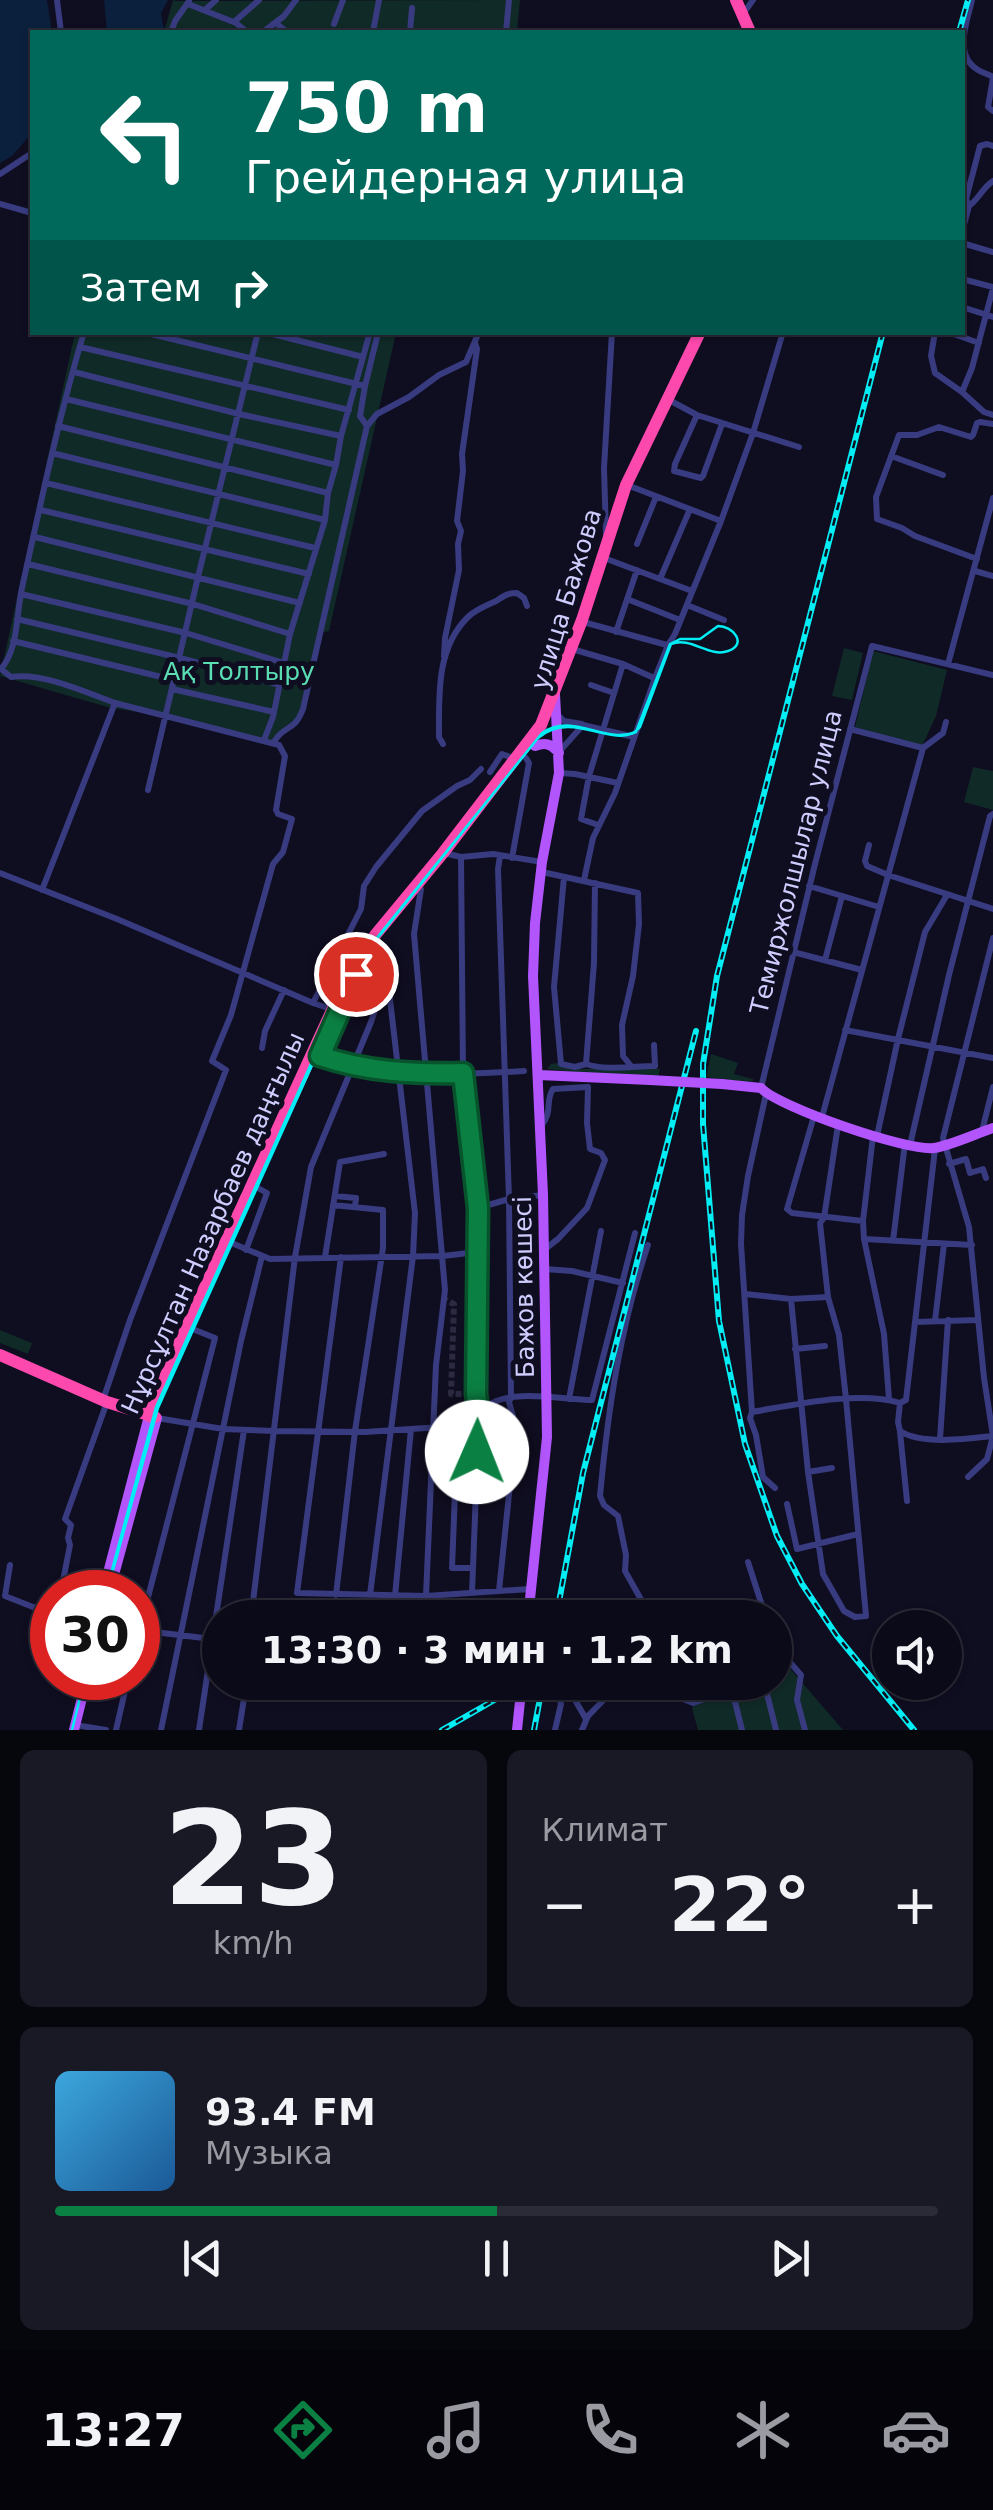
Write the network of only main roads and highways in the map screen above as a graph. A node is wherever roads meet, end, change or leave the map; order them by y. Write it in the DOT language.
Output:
graph roads {
  1 [pos="736,0"];
  2 [pos="749,30"];
  3 [pos="699,335"];
  4 [pos="555,694"];
  5 [pos="559,752"];
  6 [pos="526,755"];
  7 [pos="336,1011"];
  8 [pos="538,1075"];
  9 [pos="988,1130"];
  10 [pos="236,1245"];
  11 [pos="0,1355"];
  12 [pos="153,1417"];
  13 [pos="112,1570"];
  14 [pos="530,1600"];
  15 [pos="79,1700"];
  16 [pos="520,1700"];
  17 [pos="72,1728"];
  18 [pos="516,1730"];
  1 -- 2 [label="highway"];
  3 -- 4 [label="highway, улица Бажова"];
  4 -- 5 [label="main road, улица Бажова"];
  4 -- 6 [label="highway, Нұрсұлтан Назарбаев даңғылы"];
  4 -- 6 [label="highway, Нұрсұлтан Назарбаев даңғылы"];
  5 -- 6 [label="main road"];
  5 -- 8 [label="main road, улица Бажова"];
  6 -- 7 [label="highway, Нұрсұлтан Назарбаев даңғылы"];
  7 -- 10 [label="highway, Нұрсұлтан Назарбаев даңғылы"];
  7 -- 10 [label="highway, Нұрсұлтан Назарбаев даңғылы"];
  8 -- 9 [label="main road, bridge"];
  8 -- 14 [label="main road, Бажов көшесі"];
  10 -- 12 [label="highway, Нұрсұлтан Назарбаев даңғылы"];
  10 -- 12 [label="highway, Нұрсұлтан Назарбаев даңғылы"];
  11 -- 12 [label="highway"];
  12 -- 13 [label="main road, Нұрсұлтан Назарбаев даңғылы"];
  15 -- 17 [label="main road"];
  16 -- 18 [label="main road"];
}
